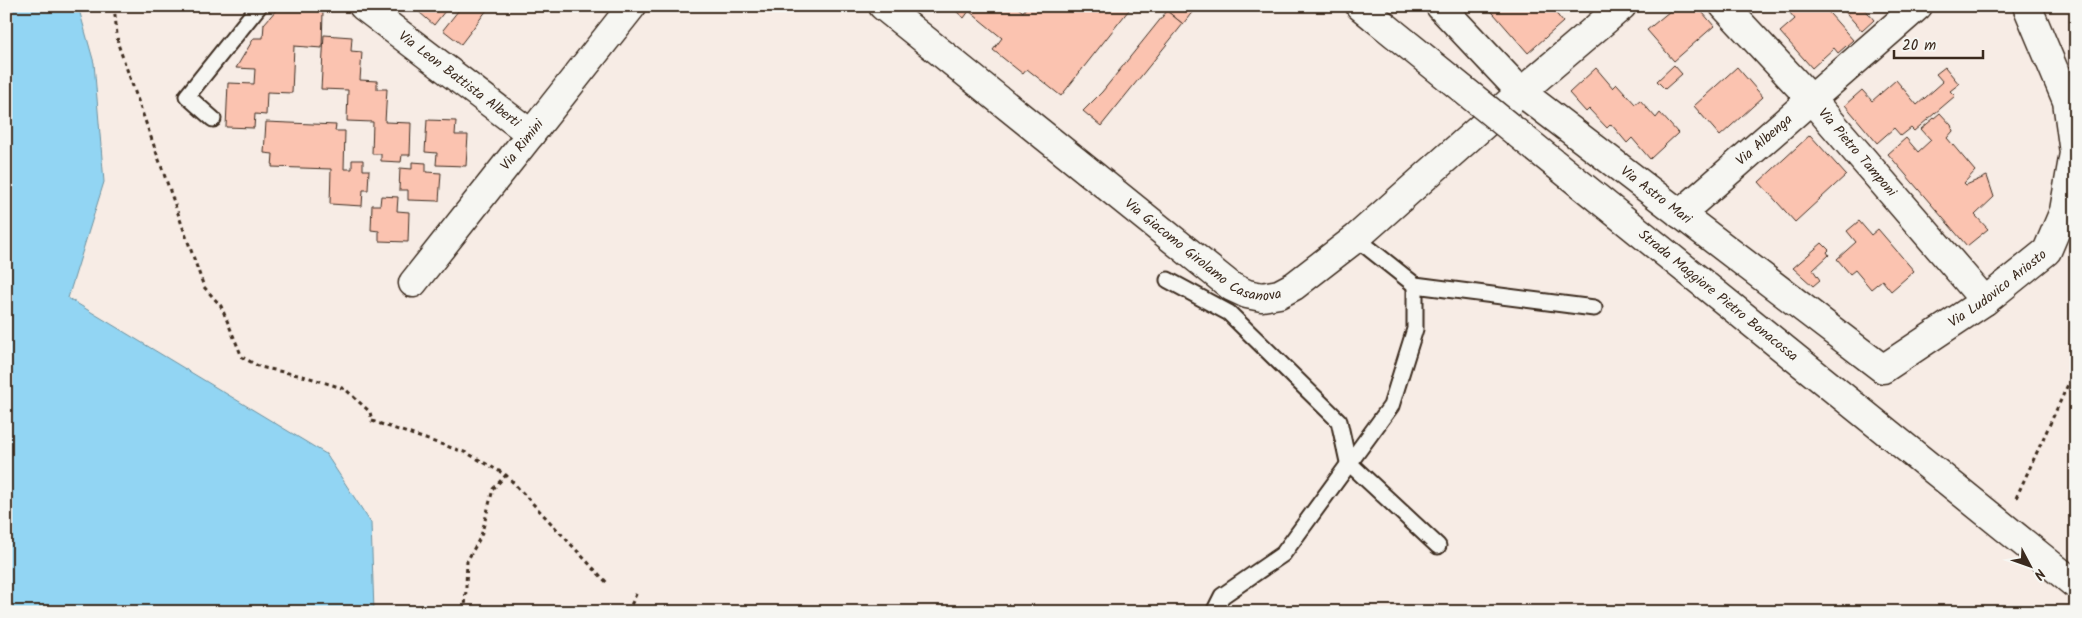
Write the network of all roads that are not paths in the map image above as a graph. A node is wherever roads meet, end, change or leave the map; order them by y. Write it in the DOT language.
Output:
graph roads {
  1 [pos="259,6"];
  2 [pos="363,6"];
  3 [pos="632,6"];
  4 [pos="883,6"];
  5 [pos="1440,6"];
  6 [pos="1622,6"];
  7 [pos="1724,6"];
  8 [pos="1918,6"];
  9 [pos="2027,6"];
  10 [pos="1368,13"];
  11 [pos="1521,92"];
  12 [pos="1810,99"];
  13 [pos="213,119"];
  14 [pos="531,134"];
  15 [pos="1680,214"];
  16 [pos="1356,238"];
  17 [pos="1168,280"];
  18 [pos="413,282"];
  19 [pos="1415,285"];
  20 [pos="1985,301"];
  21 [pos="1594,308"];
  22 [pos="1883,369"];
  23 [pos="1348,462"];
  24 [pos="1438,546"];
  25 [pos="2076,585"];
  26 [pos="1214,612"];
  1 -- 13 [label="lane"];
  2 -- 14 [label="street, Via Leon Battista Alberti"];
  3 -- 14 [label="street, Via Rimini"];
  4 -- 16 [label="street, Via Giacomo Girolamo Casanova"];
  5 -- 11 [label="street, Via Astro Mari"];
  6 -- 11 [label="street, Via Giacomo Girolamo Casanova"];
  7 -- 12 [label="street, Via Pietro Tamponi"];
  8 -- 12 [label="street, Via Albenga"];
  9 -- 20 [label="street, Via Ludovico Ariosto"];
  10 -- 25 [label="street, Strada Maggiore Pietro Bonacossa, bridge"];
  11 -- 15 [label="street, Via Astro Mari"];
  11 -- 16 [label="street, Via Giacomo Girolamo Casanova"];
  12 -- 15 [label="street, Via Albenga"];
  12 -- 20 [label="street, Via Pietro Tamponi"];
  14 -- 18 [label="street, Via Rimini"];
  15 -- 22 [label="street, Via Astro Mari"];
  16 -- 19 [label="lane"];
  17 -- 23 [label="lane"];
  19 -- 21 [label="lane"];
  19 -- 23 [label="lane"];
  20 -- 22 [label="street, Via Ludovico Ariosto"];
  23 -- 24 [label="lane"];
  23 -- 26 [label="lane"];
}
